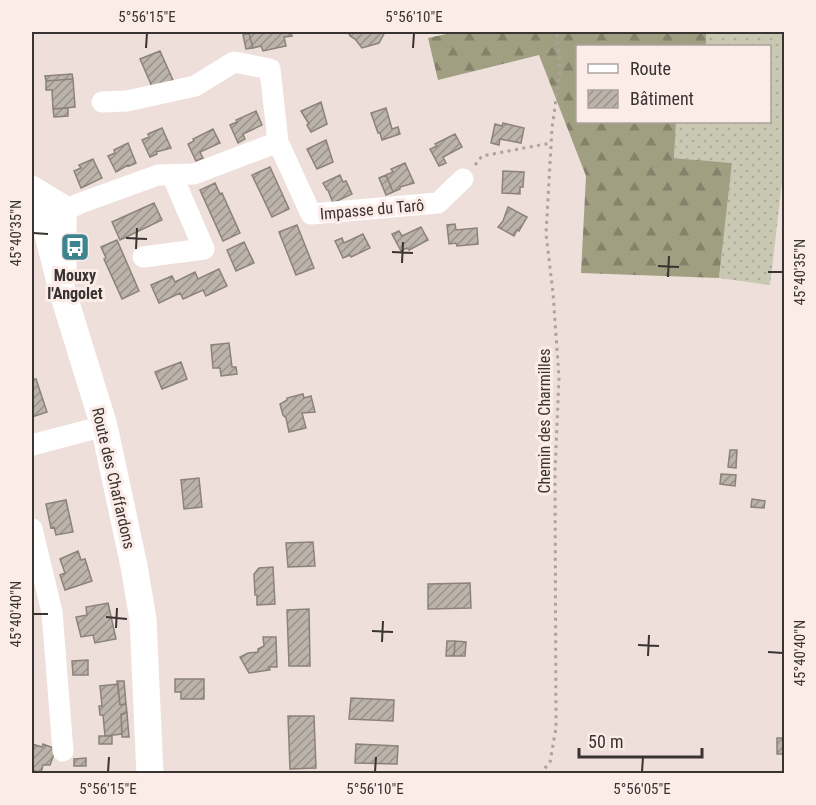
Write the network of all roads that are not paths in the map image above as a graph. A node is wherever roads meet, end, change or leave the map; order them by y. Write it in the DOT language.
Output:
graph roads {
  1 [pos="102,102"];
  2 [pos="278,142"];
  3 [pos="172,175"];
  4 [pos="463,178"];
  5 [pos="47,208"];
  6 [pos="143,257"];
  7 [pos="76,338"];
  8 [pos="98,428"];
  9 [pos="32,445"];
  10 [pos="32,529"];
  11 [pos="63,751"];
  12 [pos="150,774"];
  1 -- 2 [label="street"];
  2 -- 3 [label="street"];
  2 -- 4 [label="street, Impasse du Tarô"];
  3 -- 5 [label="street"];
  3 -- 6 [label="street"];
  5 -- 7 [label="main road"];
  5 -- 7 [label="main road"];
  7 -- 8 [label="main road, Route des Chaffardons"];
  8 -- 9 [label="street"];
  8 -- 12 [label="main road, Route des Chaffardons"];
  10 -- 11 [label="street"];
}
